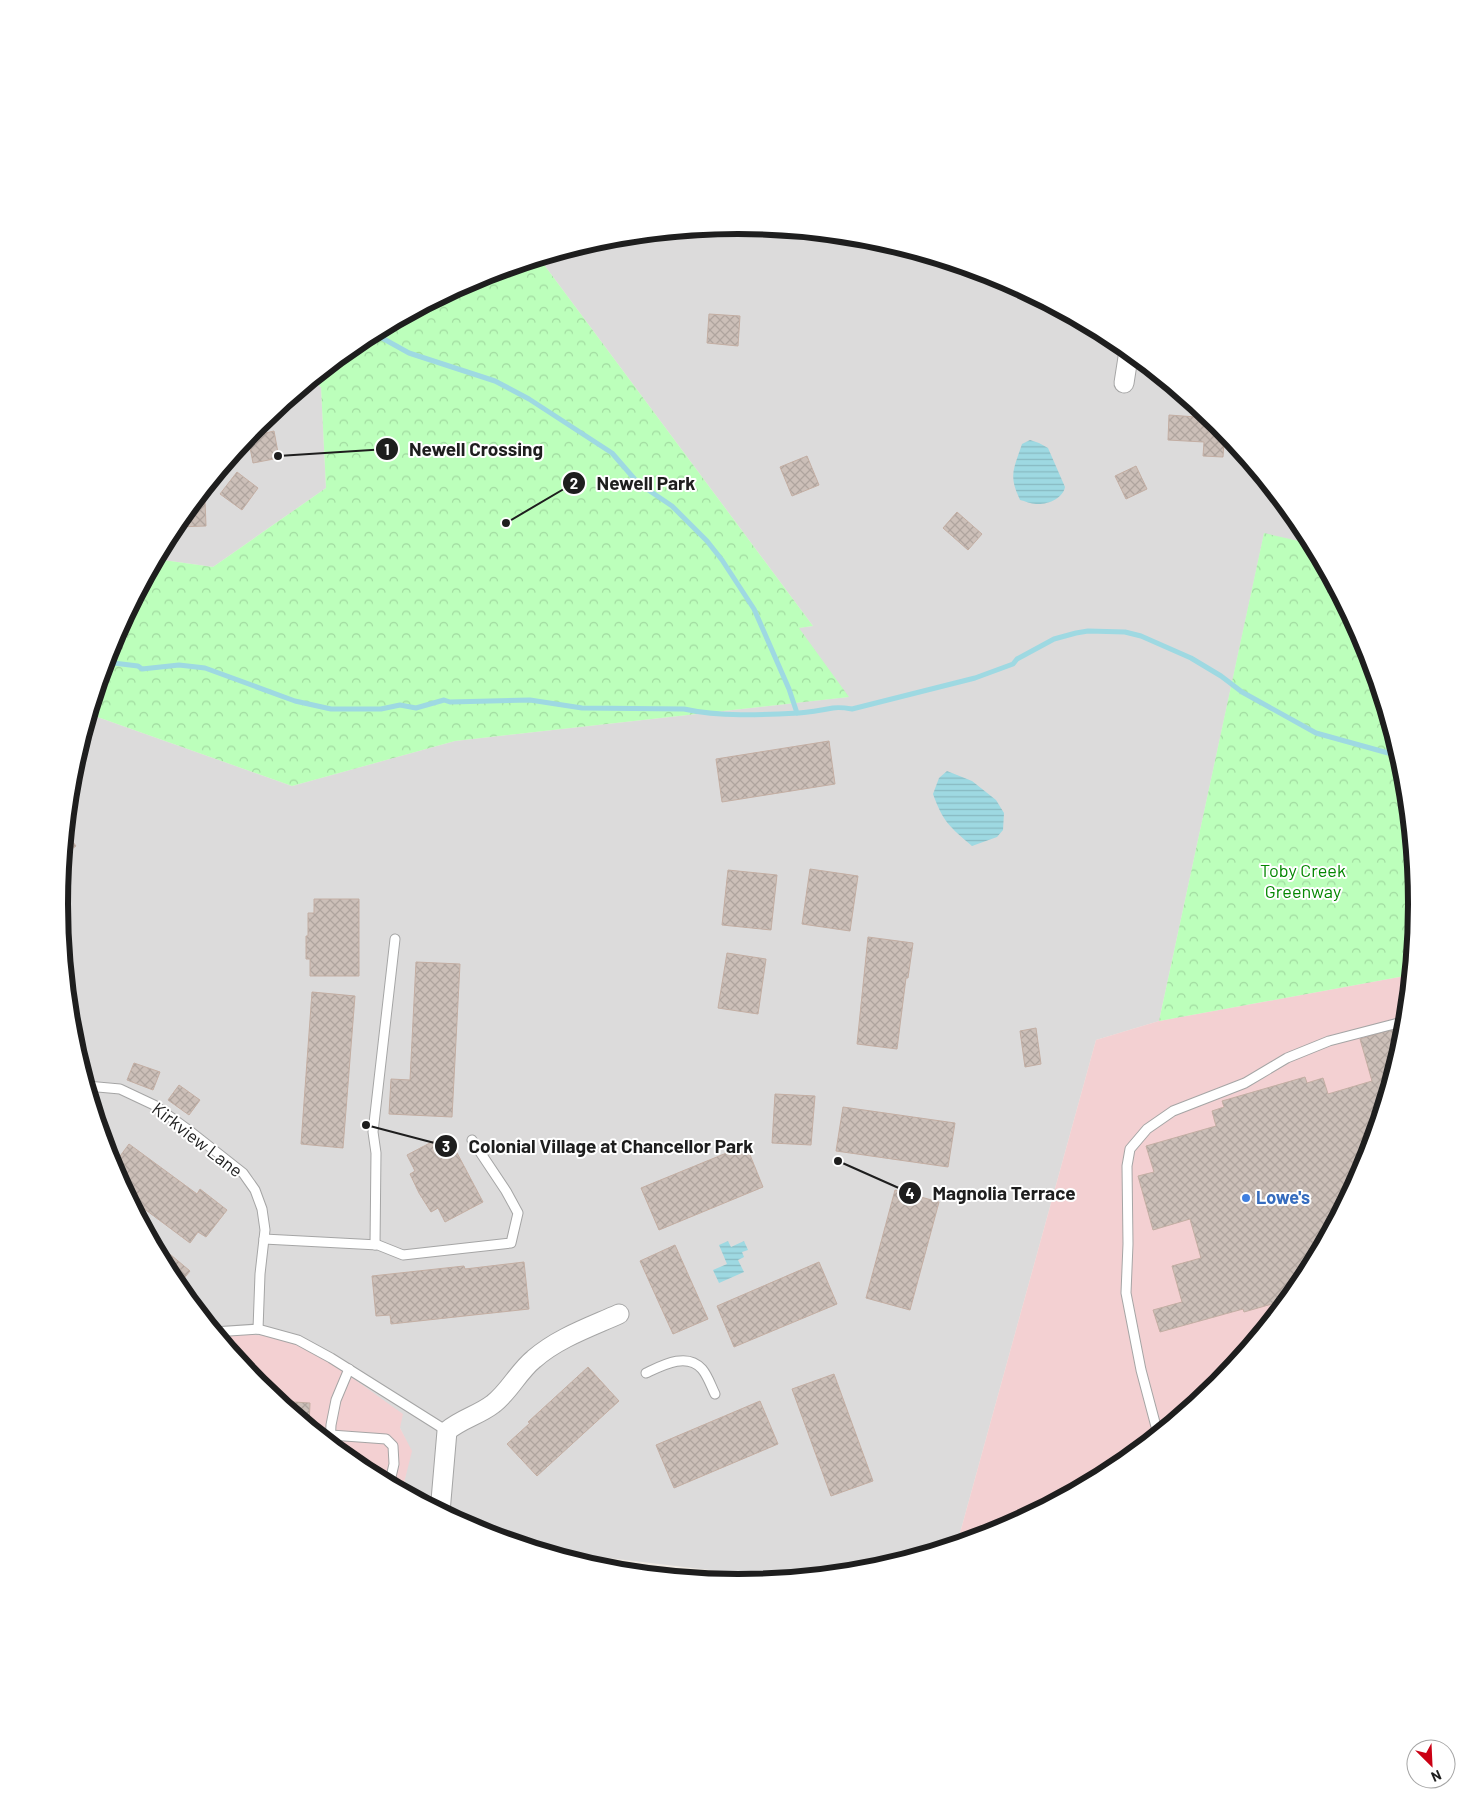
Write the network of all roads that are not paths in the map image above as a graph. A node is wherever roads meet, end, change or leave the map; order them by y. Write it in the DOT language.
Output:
graph roads {
  1 [pos="1128,359"];
  2 [pos="1124,384"];
  3 [pos="395,939"];
  4 [pos="1398,1023"];
  5 [pos="93,1087"];
  6 [pos="472,1140"];
  7 [pos="264,1239"];
  8 [pos="375,1245"];
  9 [pos="619,1314"];
  10 [pos="258,1329"];
  11 [pos="221,1332"];
  12 [pos="349,1369"];
  13 [pos="646,1373"];
  14 [pos="715,1394"];
  15 [pos="1156,1428"];
  16 [pos="447,1431"];
  17 [pos="331,1436"];
  18 [pos="335,1440"];
  19 [pos="390,1477"];
  20 [pos="441,1506"];
  1 -- 2 [label="street"];
  3 -- 8 [label="lane"];
  4 -- 15 [label="lane"];
  5 -- 7 [label="lane, Kirkview Lane"];
  6 -- 8 [label="lane"];
  7 -- 8 [label="lane"];
  7 -- 10 [label="lane, Kirkview Lane"];
  9 -- 16 [label="street"];
  10 -- 11 [label="lane"];
  10 -- 12 [label="lane"];
  12 -- 16 [label="lane"];
  12 -- 17 [label="lane"];
  13 -- 14 [label="lane"];
  16 -- 20 [label="street"];
  18 -- 19 [label="lane"];
}
